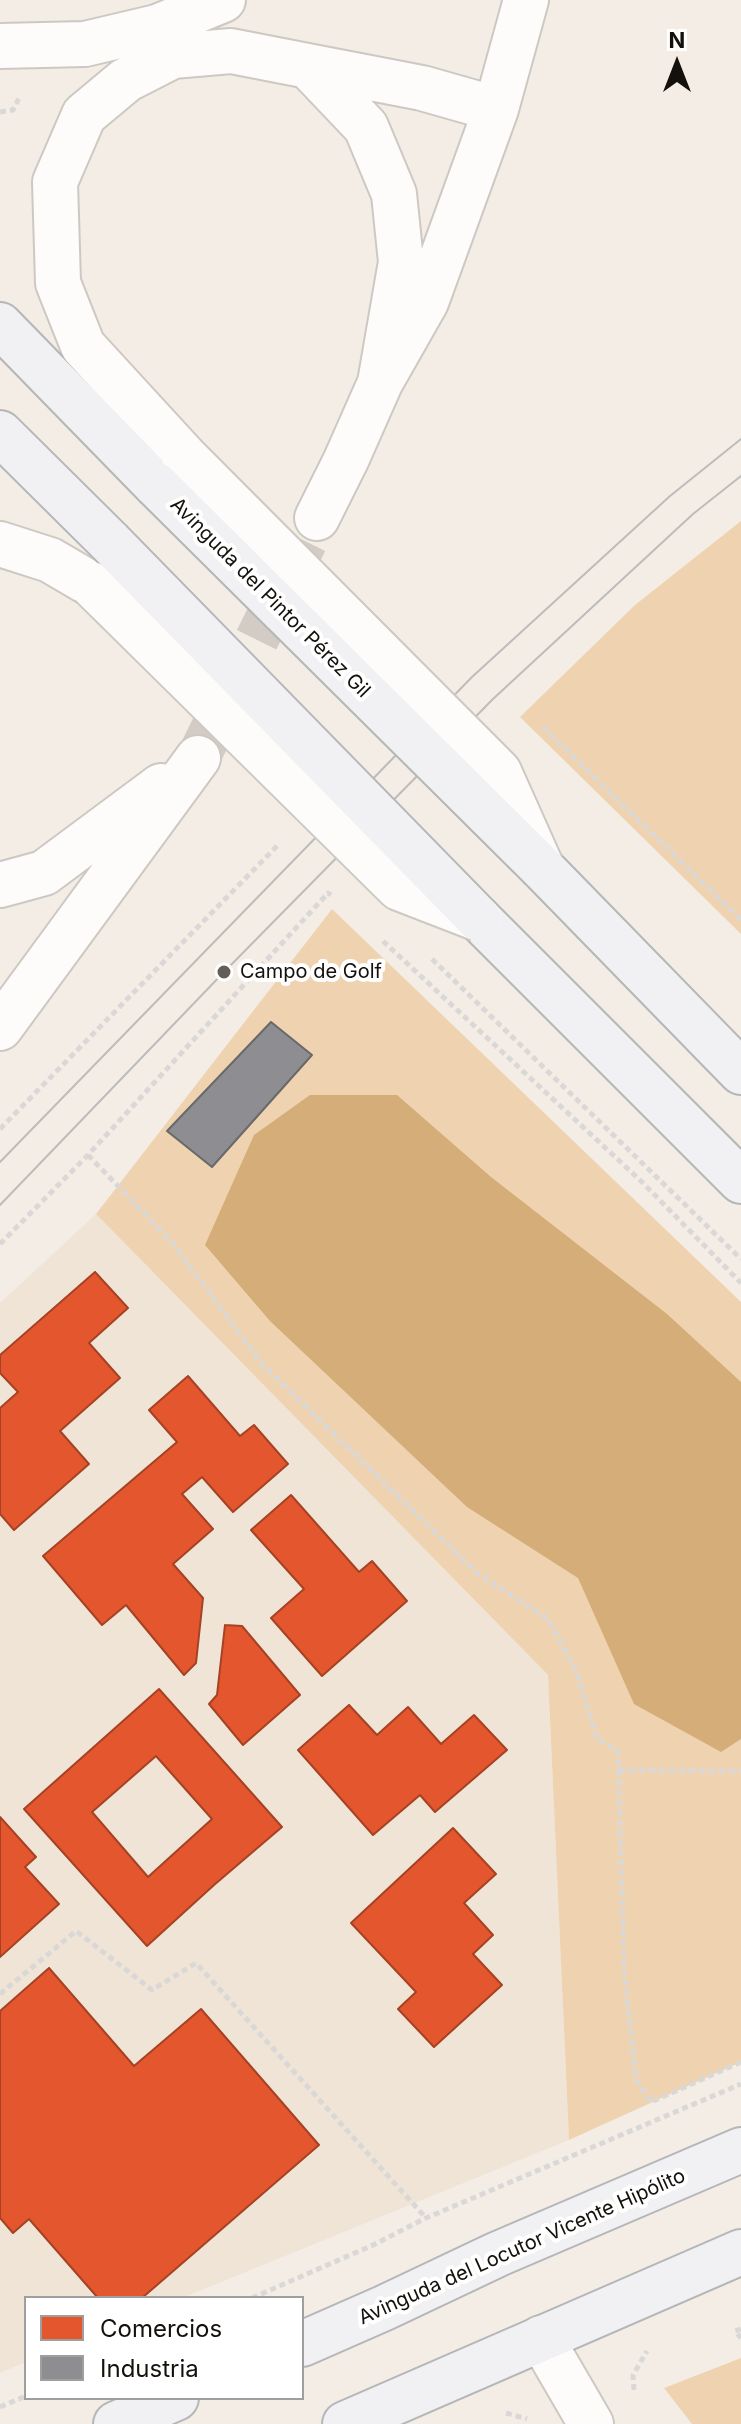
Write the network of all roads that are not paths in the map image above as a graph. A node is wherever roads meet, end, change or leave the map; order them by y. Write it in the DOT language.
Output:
graph roads {
  1 [pos="223,0"];
  2 [pos="526,0"];
  3 [pos="0,46"];
  4 [pos="308,66"];
  5 [pos="496,109"];
  6 [pos="0,325"];
  7 [pos="380,383"];
  8 [pos="0,433"];
  9 [pos="170,471"];
  10 [pos="317,518"];
  11 [pos="0,544"];
  12 [pos="0,885"];
  13 [pos="479,919"];
  14 [pos="0,1028"];
  15 [pos="741,1072"];
  16 [pos="741,1181"];
  17 [pos="741,2150"];
  18 [pos="741,2252"];
  19 [pos="541,2338"];
  20 [pos="304,2343"];
  21 [pos="171,2400"];
  22 [pos="116,2424"];
  23 [pos="345,2424"];
  24 [pos="591,2424"];
  1 -- 3 [label="street"];
  2 -- 5 [label="street"];
  4 -- 5 [label="street"];
  4 -- 7 [label="street"];
  4 -- 9 [label="street, Avinguda del Pintor Pérez Gil"];
  5 -- 7 [label="street"];
  6 -- 9 [label="main road, Avinguda del Pintor Pérez Gil"];
  7 -- 10 [label="street"];
  8 -- 13 [label="main road, bridge"];
  9 -- 15 [label="main road, Avinguda del Pintor Pérez Gil, bridge"];
  11 -- 13 [label="street, bridge"];
  12 -- 14 [label="street"];
  13 -- 16 [label="main road"];
  17 -- 20 [label="main road, Avinguda del Locutor Vicente Hipólito"];
  18 -- 19 [label="main road"];
  19 -- 23 [label="main road"];
  19 -- 24 [label="street"];
  21 -- 22 [label="main road"];
}
